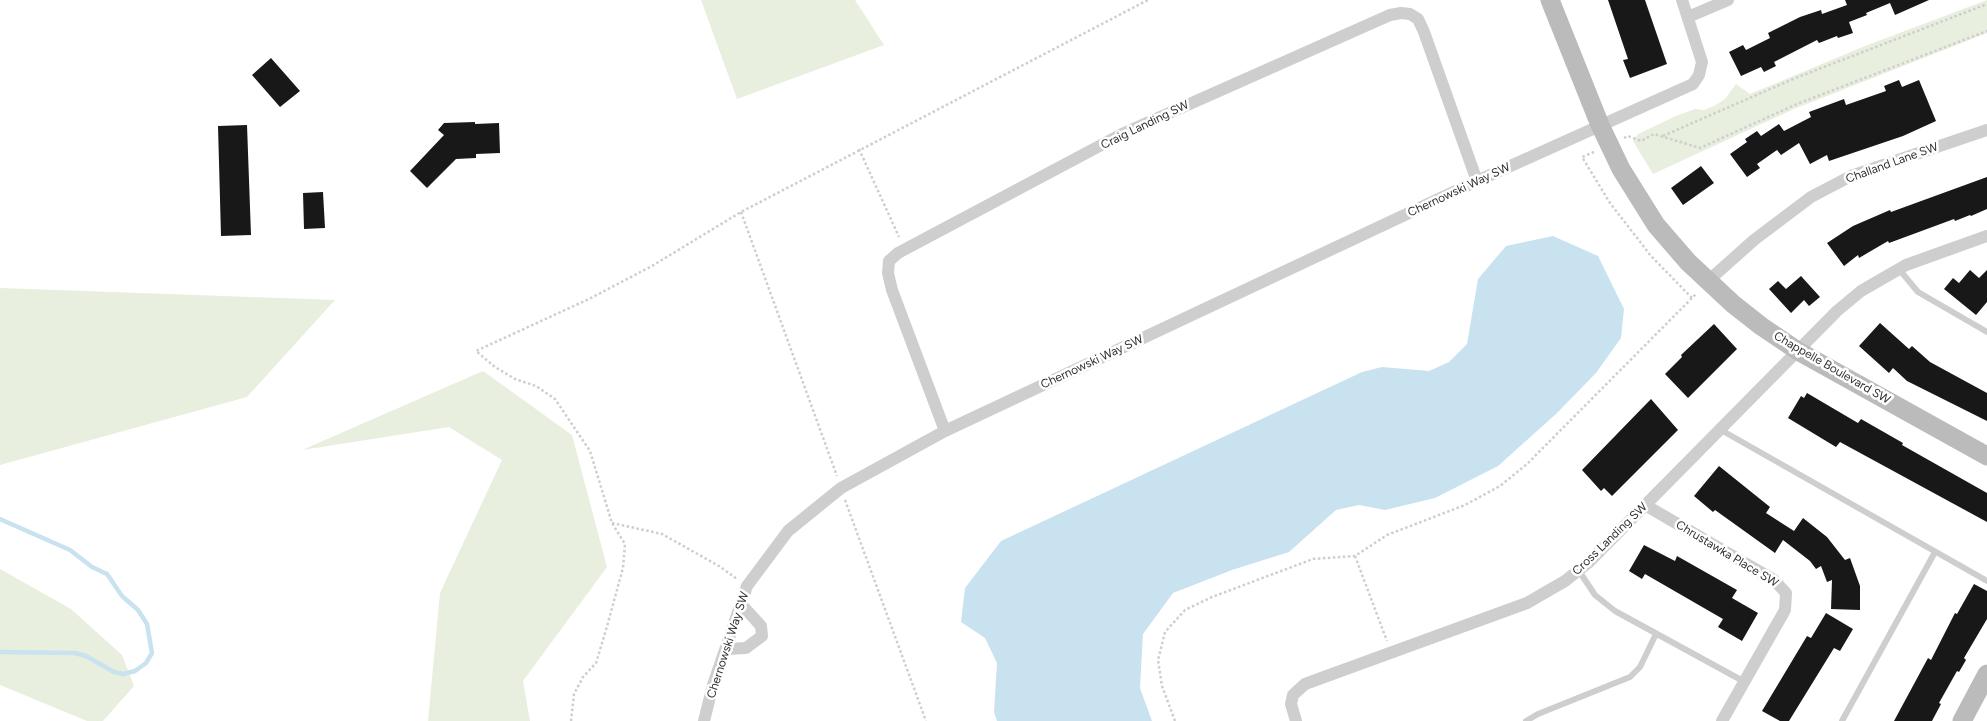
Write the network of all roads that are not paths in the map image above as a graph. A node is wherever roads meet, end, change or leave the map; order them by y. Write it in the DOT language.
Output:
graph roads {
  1 [pos="1550,0"];
  2 [pos="1682,0"];
  3 [pos="1728,0"];
  4 [pos="1688,17"];
  5 [pos="1600,125"];
  6 [pos="1987,130"];
  7 [pos="1478,180"];
  8 [pos="1987,236"];
  9 [pos="1898,268"];
  10 [pos="1708,281"];
  11 [pos="1987,332"];
  12 [pos="1798,351"];
  13 [pos="1721,430"];
  14 [pos="945,431"];
  15 [pos="1987,456"];
  16 [pos="1645,506"];
  17 [pos="1935,552"];
  18 [pos="1579,571"];
  19 [pos="1987,582"];
  20 [pos="741,604"];
  21 [pos="1656,634"];
  22 [pos="727,649"];
  23 [pos="1987,674"];
  24 [pos="1743,681"];
  25 [pos="1982,697"];
  26 [pos="704,721"];
  27 [pos="1296,721"];
  28 [pos="1526,721"];
  29 [pos="1722,721"];
  30 [pos="1842,721"];
  31 [pos="1962,721"];
  1 -- 5 [label="street, Chappelle Boulevard SW"];
  2 -- 4 [label="street, Chernowski Way SW"];
  3 -- 4 [label="street"];
  4 -- 5 [label="street, Chernowski Way SW"];
  5 -- 7 [label="street, Chernowski Way SW"];
  5 -- 10 [label="street, Chappelle Boulevard SW"];
  6 -- 10 [label="street, Challand Lane SW"];
  7 -- 14 [label="street, Chernowski Way SW"];
  7 -- 14 [label="street, Craig Landing SW"];
  8 -- 9 [label="street, Cross Landing SW"];
  9 -- 11 [label="lane"];
  9 -- 12 [label="street, Cross Landing SW"];
  10 -- 12 [label="street, Chappelle Boulevard SW"];
  12 -- 13 [label="street, Cross Landing SW"];
  12 -- 15 [label="street, Chappelle Boulevard SW"];
  13 -- 16 [label="street, Cross Landing SW"];
  13 -- 17 [label="lane"];
  14 -- 20 [label="street, Chernowski Way SW"];
  16 -- 18 [label="street, Cross Landing SW"];
  16 -- 24 [label="street, Chrustawka Place SW"];
  17 -- 19 [label="lane"];
  17 -- 30 [label="lane"];
  18 -- 21 [label="lane"];
  18 -- 27 [label="street, Cross Landing SW"];
  20 -- 22 [label="street, Chernowski Way SW"];
  20 -- 22 [label="street"];
  21 -- 24 [label="lane"];
  21 -- 28 [label="lane"];
  22 -- 26 [label="street, Chernowski Way SW"];
  23 -- 25 [label="street"];
  24 -- 29 [label="street, Chrustawka Place SW"];
  25 -- 31 [label="street"];
}
